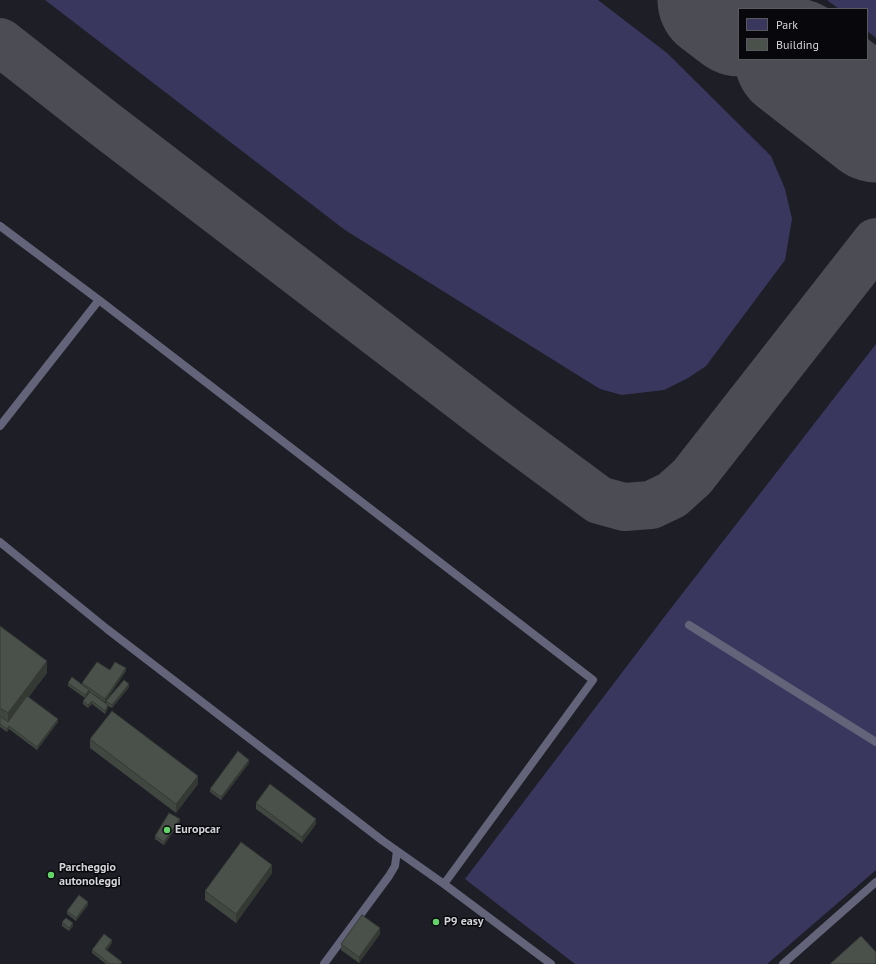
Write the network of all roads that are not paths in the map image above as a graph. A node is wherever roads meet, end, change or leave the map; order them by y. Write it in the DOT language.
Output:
graph roads {
  1 [pos="0,226"];
  2 [pos="99,300"];
  3 [pos="0,426"];
  4 [pos="0,542"];
  5 [pos="689,625"];
  6 [pos="876,742"];
  7 [pos="397,851"];
  8 [pos="876,882"];
  9 [pos="444,884"];
  10 [pos="324,964"];
  11 [pos="551,964"];
  12 [pos="783,964"];
  1 -- 2 [label="lane"];
  2 -- 3 [label="lane"];
  2 -- 9 [label="lane"];
  4 -- 7 [label="lane"];
  5 -- 6 [label="lane"];
  7 -- 9 [label="lane"];
  7 -- 10 [label="lane"];
  8 -- 12 [label="lane"];
  9 -- 11 [label="lane"];
}
